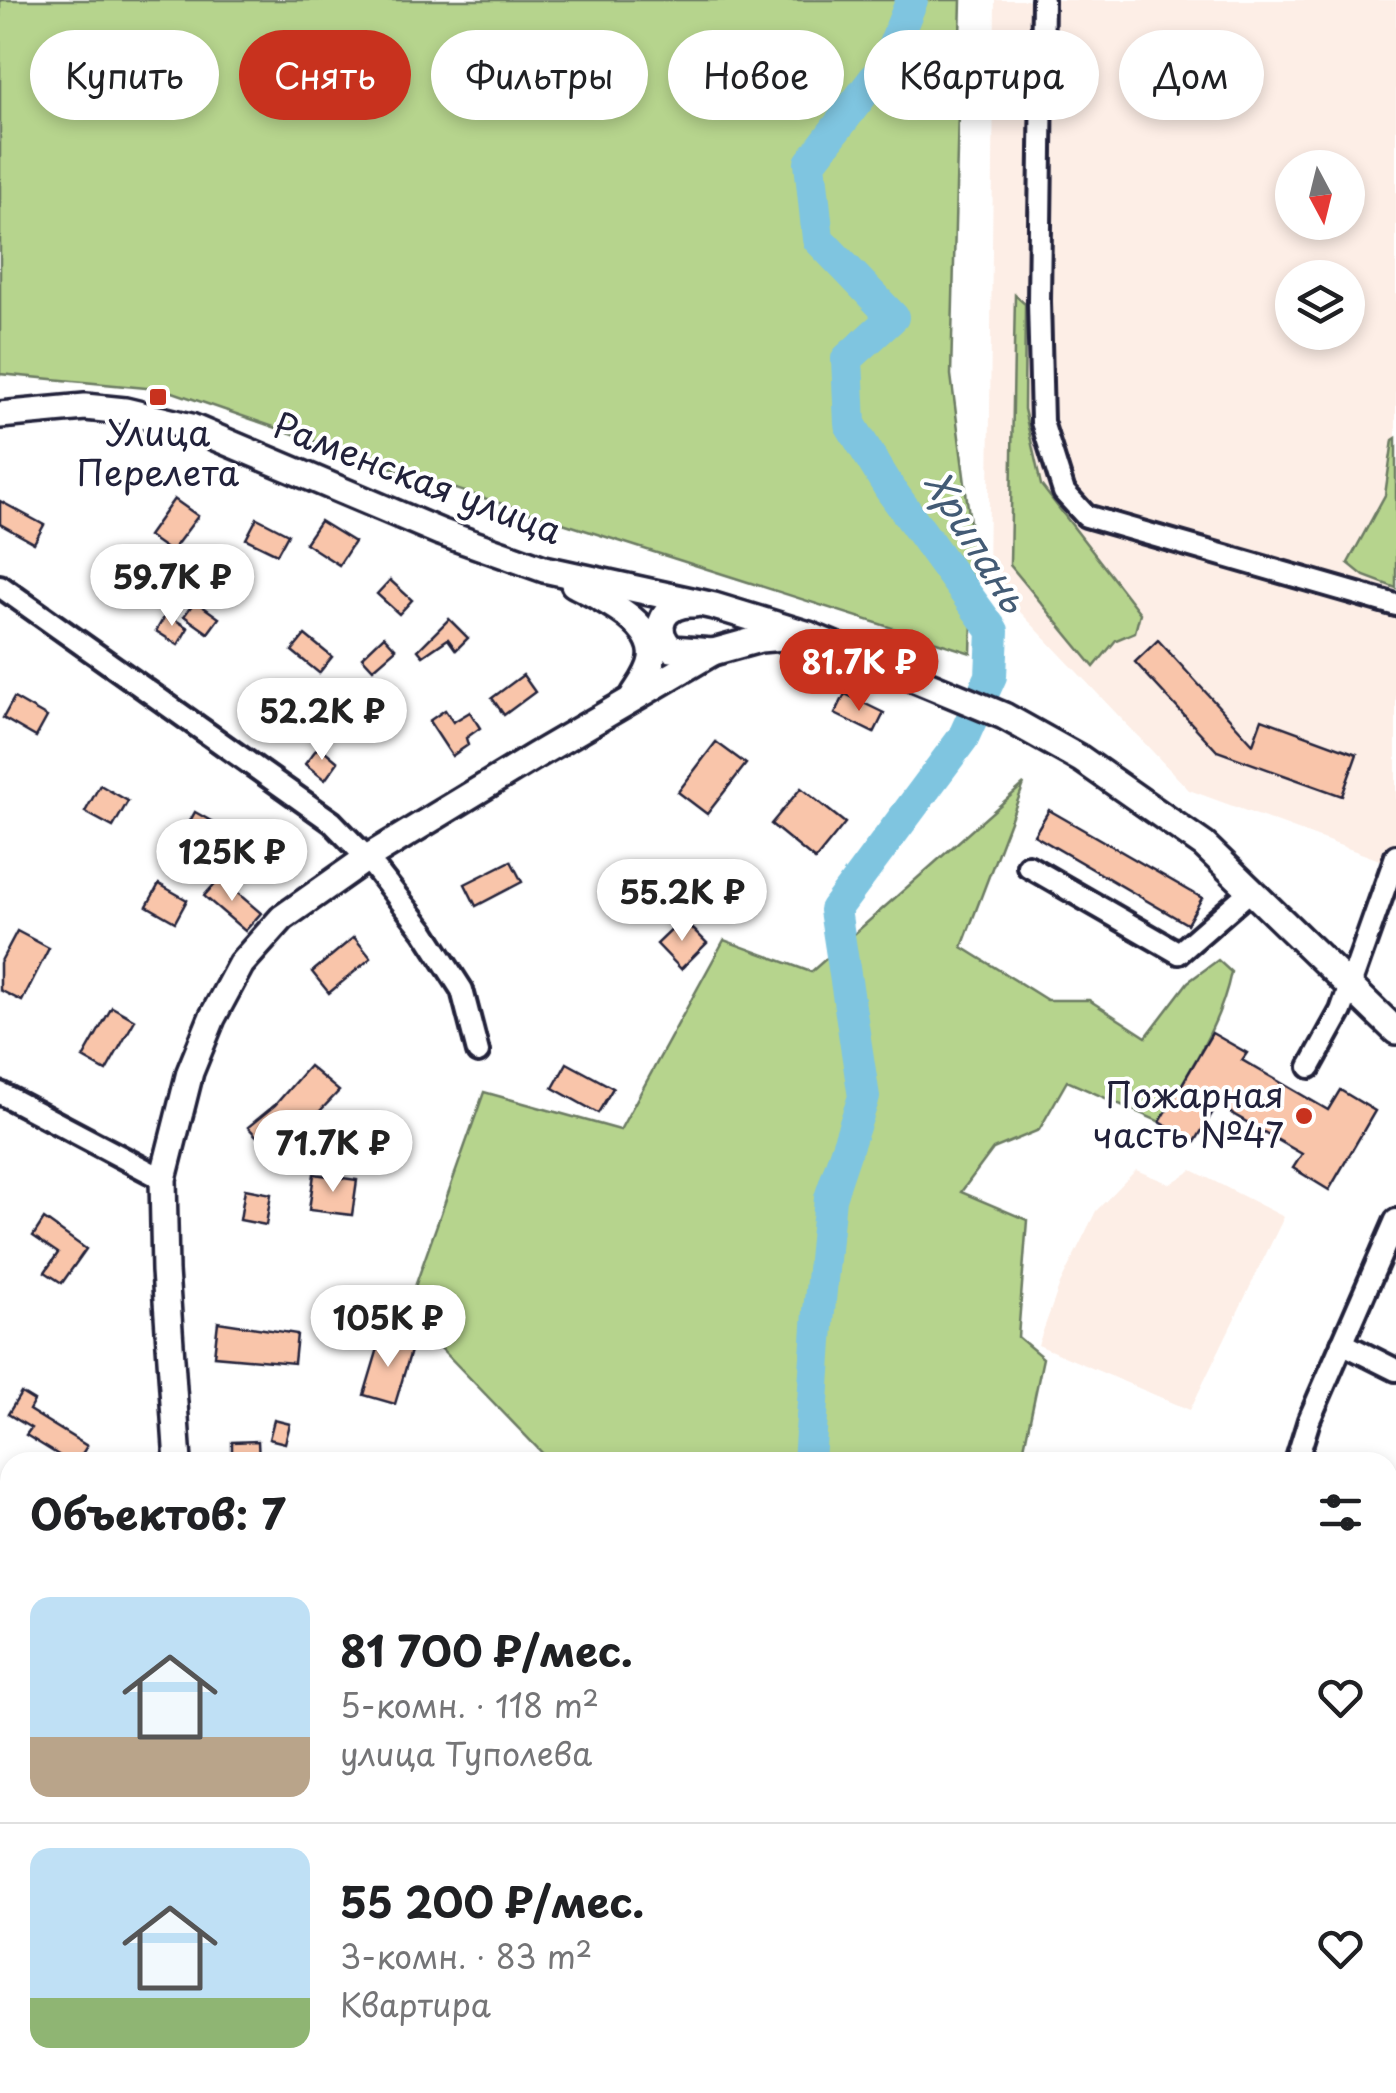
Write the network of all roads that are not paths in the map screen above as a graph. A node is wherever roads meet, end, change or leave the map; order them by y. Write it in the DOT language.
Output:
graph roads {
  1 [pos="1043,0"];
  2 [pos="0,415"];
  3 [pos="544,569"];
  4 [pos="0,586"];
  5 [pos="1396,605"];
  6 [pos="714,606"];
  7 [pos="809,635"];
  8 [pos="712,652"];
  9 [pos="631,700"];
  10 [pos="1396,856"];
  11 [pos="367,858"];
  12 [pos="1028,866"];
  13 [pos="1250,890"];
  14 [pos="1349,988"];
  15 [pos="1396,1031"];
  16 [pos="478,1052"];
  17 [pos="1310,1067"];
  18 [pos="0,1092"];
  19 [pos="163,1179"];
  20 [pos="1396,1220"];
  21 [pos="1342,1343"];
  22 [pos="1396,1370"];
  23 [pos="177,1452"];
  24 [pos="1299,1452"];
  1 -- 5 [label="street"];
  2 -- 3 [label="main road, Раменская улица"];
  3 -- 6 [label="main road, Раменская улица"];
  3 -- 9 [label="main road"];
  4 -- 11 [label="street"];
  6 -- 7 [label="main road, Раменская улица"];
  6 -- 8 [label="main road"];
  7 -- 8 [label="main road"];
  7 -- 13 [label="main road, Раменская улица"];
  8 -- 9 [label="main road"];
  9 -- 11 [label="main road"];
  10 -- 14 [label="street"];
  11 -- 16 [label="street"];
  11 -- 19 [label="main road"];
  12 -- 13 [label="street"];
  13 -- 14 [label="main road, Раменская улица"];
  14 -- 15 [label="main road, Раменская улица"];
  14 -- 17 [label="street"];
  18 -- 19 [label="street"];
  19 -- 23 [label="main road"];
  20 -- 21 [label="street"];
  21 -- 22 [label="street"];
  21 -- 24 [label="street"];
}
